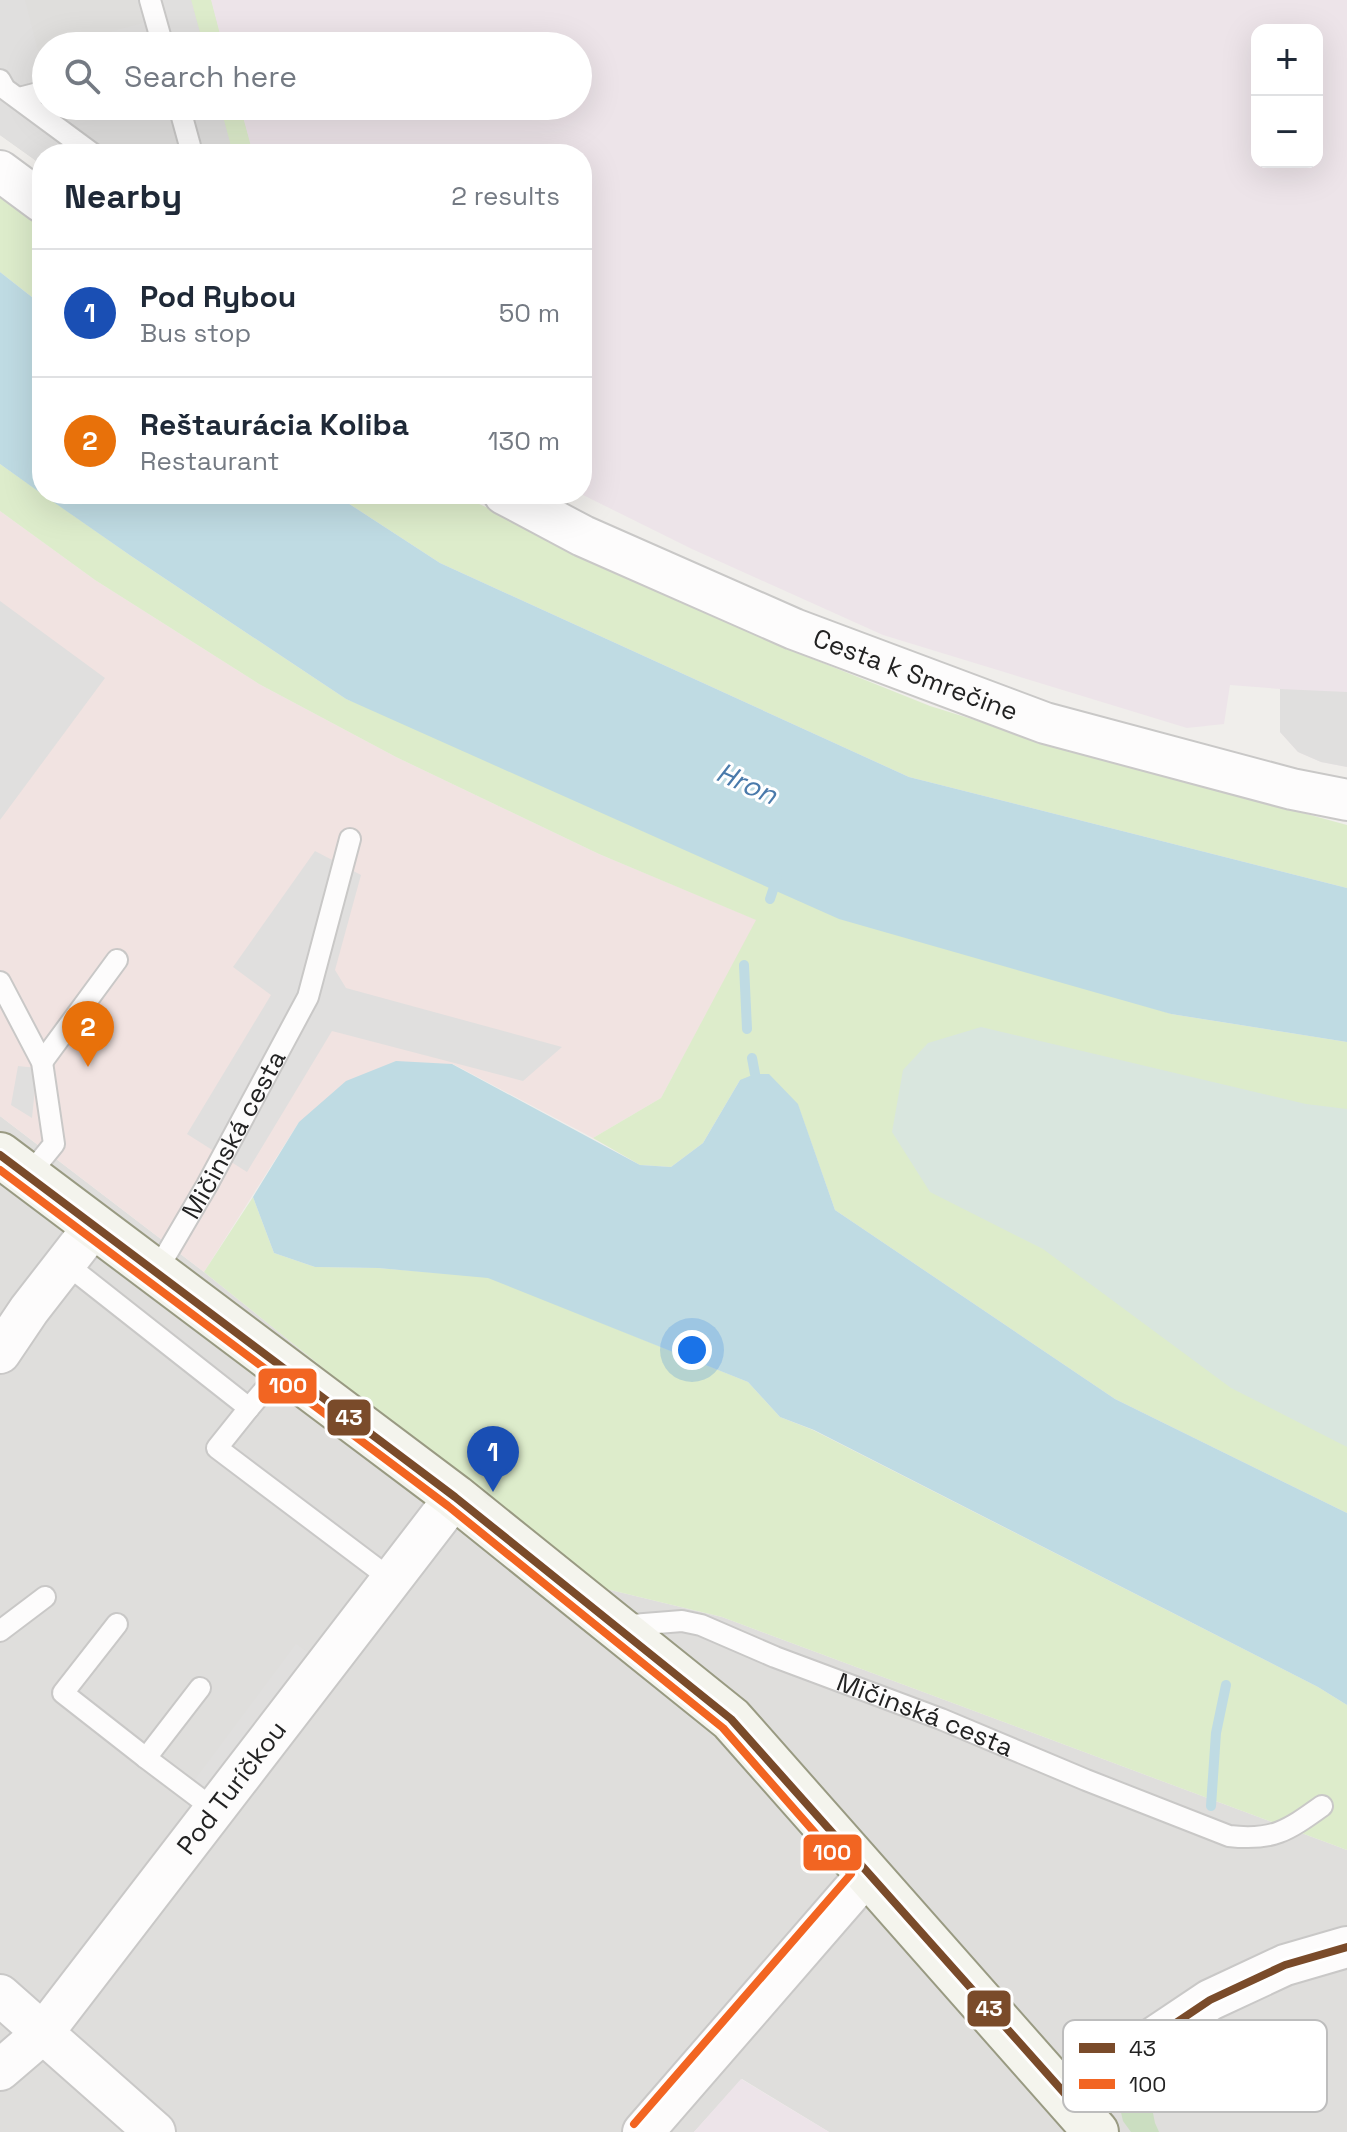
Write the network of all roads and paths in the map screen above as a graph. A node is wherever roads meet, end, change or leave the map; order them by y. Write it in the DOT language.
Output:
graph roads {
  1 [pos="150,0"];
  2 [pos="159,32"];
  3 [pos="0,80"];
  4 [pos="32,95"];
  5 [pos="19,98"];
  6 [pos="32,108"];
  7 [pos="48,120"];
  8 [pos="183,120"];
  9 [pos="80,144"];
  10 [pos="189,144"];
  11 [pos="0,171"];
  12 [pos="32,195"];
  13 [pos="523,504"];
  14 [pos="1347,800"];
  15 [pos="350,839"];
  16 [pos="117,960"];
  17 [pos="0,982"];
  18 [pos="42,1062"];
  19 [pos="14,1166"];
  20 [pos="95,1225"];
  21 [pos="65,1263"];
  22 [pos="156,1272"];
  23 [pos="0,1353"];
  24 [pos="283,1368"];
  25 [pos="249,1408"];
  26 [pos="455,1497"];
  27 [pos="392,1580"];
  28 [pos="45,1597"];
  29 [pos="117,1624"];
  30 [pos="615,1626"];
  31 [pos="0,1631"];
  32 [pos="200,1688"];
  33 [pos="146,1758"];
  34 [pos="1322,1806"];
  35 [pos="215,1810"];
  36 [pos="867,1874"];
  37 [pos="1347,1947"];
  38 [pos="0,1995"];
  39 [pos="1180,2020"];
  40 [pos="42,2034"];
  41 [pos="0,2070"];
  42 [pos="1063,2092"];
  43 [pos="1080,2112"];
  44 [pos="650,2130"];
  45 [pos="155,2132"];
  46 [pos="1096,2132"];
  1 -- 2 [label="lane"];
  3 -- 5 [label="lane"];
  4 -- 5 [label="lane"];
  5 -- 6 [label="lane"];
  7 -- 9 [label="lane"];
  8 -- 10 [label="lane"];
  11 -- 12 [label="street"];
  13 -- 14 [label="street, Cesta k Smrečine"];
  15 -- 22 [label="lane, Mičinská cesta"];
  16 -- 18 [label="lane"];
  17 -- 18 [label="lane"];
  18 -- 19 [label="lane"];
  19 -- 20 [label="street"];
  20 -- 21 [label="street"];
  20 -- 22 [label="street"];
  21 -- 23 [label="street"];
  21 -- 25 [label="lane"];
  22 -- 24 [label="street"];
  24 -- 25 [label="lane"];
  24 -- 26 [label="street"];
  25 -- 27 [label="lane"];
  26 -- 27 [label="street, Pod Turíčkou"];
  26 -- 30 [label="street"];
  27 -- 35 [label="street, Pod Turíčkou"];
  28 -- 31 [label="lane"];
  29 -- 33 [label="lane"];
  30 -- 34 [label="lane, Mičinská cesta"];
  30 -- 36 [label="street"];
  32 -- 33 [label="lane"];
  33 -- 35 [label="lane"];
  35 -- 40 [label="street, Pod Turíčkou"];
  36 -- 42 [label="street"];
  36 -- 44 [label="street"];
  37 -- 39 [label="street"];
  38 -- 40 [label="street"];
  40 -- 41 [label="street, Pod Turíčkou"];
  40 -- 45 [label="street"];
  43 -- 46 [label="street"];
}
